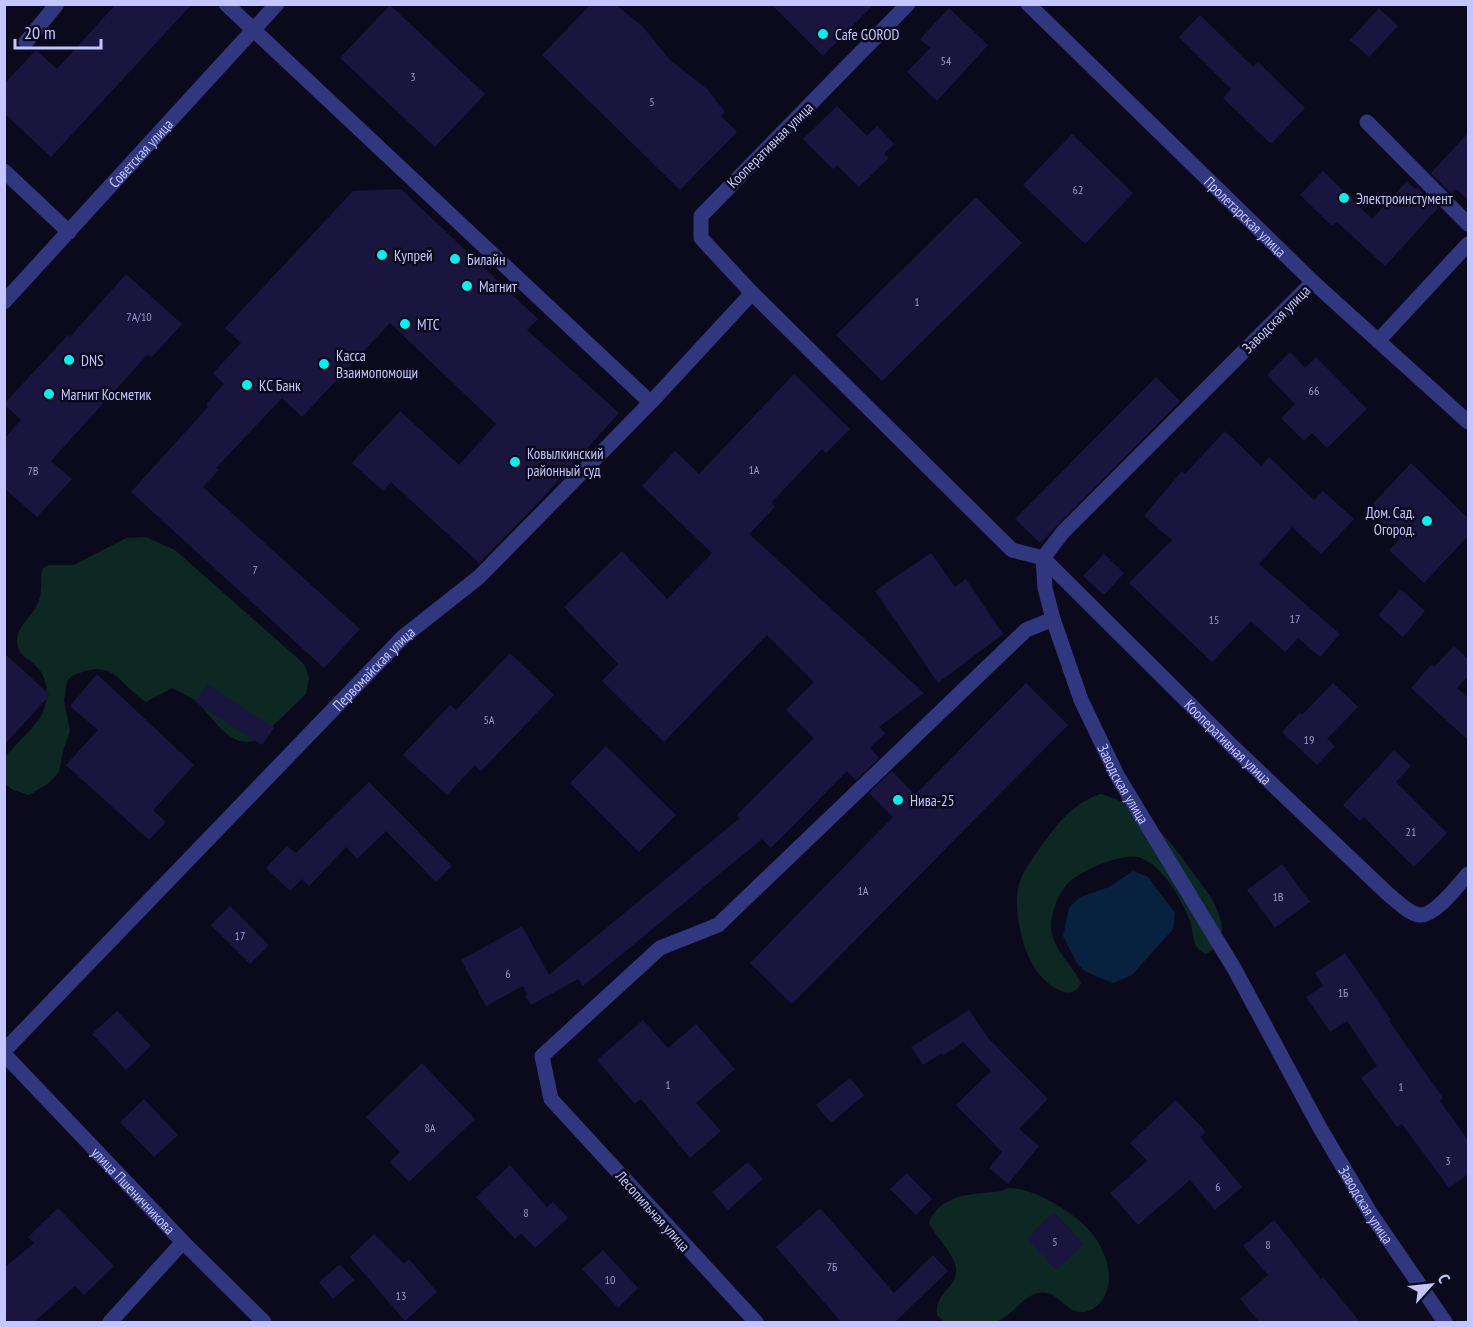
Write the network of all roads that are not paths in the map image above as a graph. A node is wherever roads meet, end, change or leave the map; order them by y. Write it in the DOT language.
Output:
graph roads {
  1 [pos="57,4"];
  2 [pos="226,4"];
  3 [pos="278,4"];
  4 [pos="908,4"];
  5 [pos="1028,4"];
  6 [pos="254,30"];
  7 [pos="26,42"];
  8 [pos="1367,122"];
  9 [pos="4,171"];
  10 [pos="1468,224"];
  11 [pos="69,232"];
  12 [pos="1468,244"];
  13 [pos="1313,282"];
  14 [pos="752,293"];
  15 [pos="4,302"];
  16 [pos="1378,341"];
  17 [pos="650,402"];
  18 [pos="1468,422"];
  19 [pos="1043,558"];
  20 [pos="1053,619"];
  21 [pos="1468,874"];
  22 [pos="4,1053"];
  23 [pos="183,1242"];
  24 [pos="110,1323"];
  25 [pos="264,1323"];
  26 [pos="756,1323"];
  27 [pos="1445,1323"];
  1 -- 7 [label="street"];
  2 -- 6 [label="street"];
  3 -- 6 [label="street, Советская улица"];
  4 -- 14 [label="street, Кооперативная улица"];
  5 -- 13 [label="street, Пролетарская улица"];
  6 -- 11 [label="street, Советская улица"];
  6 -- 17 [label="street"];
  8 -- 10 [label="street"];
  9 -- 11 [label="street"];
  11 -- 15 [label="street, Советская улица"];
  12 -- 16 [label="street"];
  13 -- 16 [label="street, Пролетарская улица"];
  13 -- 19 [label="street, Заводская улица"];
  14 -- 17 [label="street, Первомайская улица"];
  14 -- 19 [label="street, Кооперативная улица"];
  16 -- 18 [label="street, Пролетарская улица"];
  17 -- 22 [label="street, Первомайская улица"];
  19 -- 20 [label="street, Заводская улица"];
  19 -- 21 [label="street, Кооперативная улица"];
  20 -- 26 [label="street, Лесопильная улица"];
  20 -- 27 [label="street, Заводская улица"];
  22 -- 23 [label="street, улица Пшеничникова"];
  23 -- 24 [label="street"];
  23 -- 25 [label="street, улица Пшеничникова"];
}
